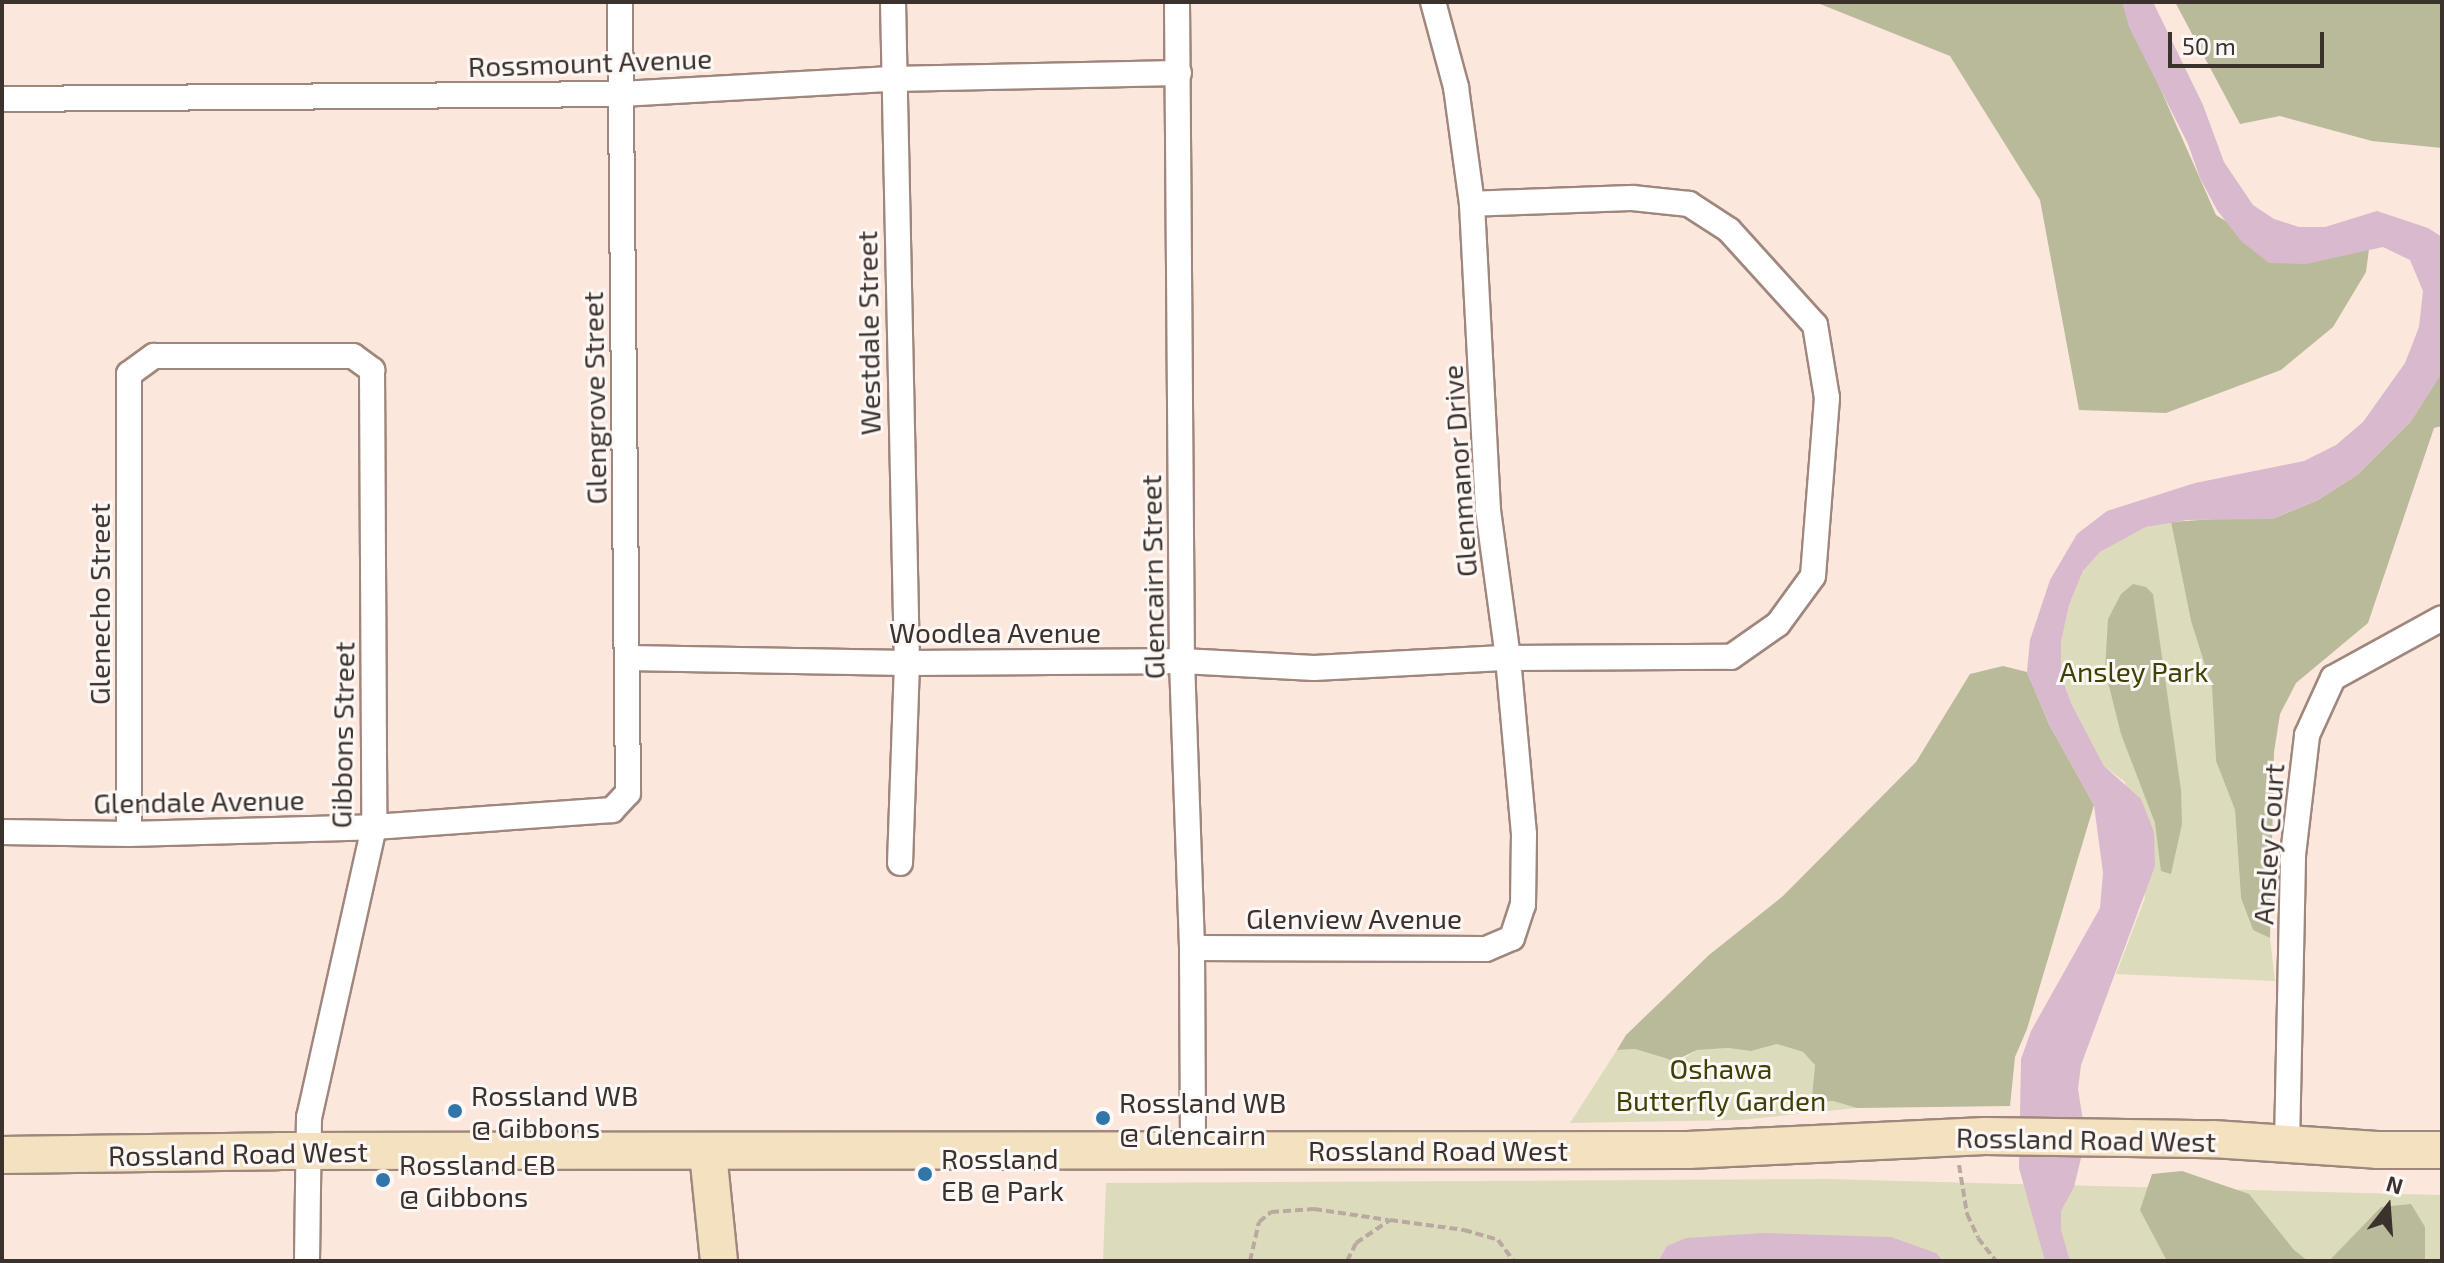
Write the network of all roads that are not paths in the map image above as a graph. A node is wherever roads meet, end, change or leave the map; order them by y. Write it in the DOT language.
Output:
graph roads {
  1 [pos="620,2"];
  2 [pos="893,2"];
  3 [pos="1177,2"];
  4 [pos="1433,2"];
  5 [pos="1179,73"];
  6 [pos="892,79"];
  7 [pos="621,94"];
  8 [pos="2,99"];
  9 [pos="1472,204"];
  10 [pos="353,356"];
  11 [pos="2442,618"];
  12 [pos="627,658"];
  13 [pos="1508,658"];
  14 [pos="1182,661"];
  15 [pos="907,663"];
  16 [pos="628,793"];
  17 [pos="374,827"];
  18 [pos="2,832"];
  19 [pos="129,834"];
  20 [pos="900,863"];
  21 [pos="1512,938"];
  22 [pos="1192,948"];
  23 [pos="2287,1145"];
  24 [pos="2442,1150"];
  25 [pos="307,1151"];
  26 [pos="1193,1151"];
  27 [pos="708,1153"];
  28 [pos="2,1155"];
  29 [pos="307,1261"];
  30 [pos="719,1261"];
  1 -- 7 [label="street, Glengrove Street"];
  2 -- 6 [label="street, Westdale Street"];
  3 -- 5 [label="street, Glencairn Street"];
  4 -- 9 [label="street, Glenmanor Drive"];
  5 -- 6 [label="street, Rossmount Avenue"];
  5 -- 14 [label="street, Glencairn Street"];
  6 -- 7 [label="street, Rossmount Avenue"];
  6 -- 15 [label="street, Westdale Street"];
  7 -- 8 [label="street, Rossmount Avenue"];
  7 -- 12 [label="street, Glengrove Street"];
  9 -- 13 [label="street, Glenmanor Drive"];
  9 -- 13 [label="street, Woodlea Avenue"];
  10 -- 17 [label="street, Gibbons Street"];
  10 -- 19 [label="street, Glenecho Street"];
  11 -- 23 [label="street, Ansley Court"];
  12 -- 15 [label="street, Woodlea Avenue"];
  12 -- 16 [label="street, Glengrove Street"];
  13 -- 14 [label="street, Woodlea Avenue"];
  13 -- 21 [label="street, Glenmanor Drive"];
  14 -- 15 [label="street, Woodlea Avenue"];
  14 -- 22 [label="street, Glencairn Street"];
  15 -- 20 [label="street, Westdale Street"];
  16 -- 17 [label="street, Glendale Avenue"];
  17 -- 19 [label="street, Glendale Avenue"];
  17 -- 25 [label="street, Gibbons Street"];
  18 -- 19 [label="street, Glendale Avenue"];
  21 -- 22 [label="street, Glenview Avenue"];
  22 -- 26 [label="street, Glencairn Street"];
  23 -- 24 [label="main road, Rossland Road West"];
  23 -- 26 [label="main road, Rossland Road West"];
  25 -- 27 [label="main road, Rossland Road West"];
  25 -- 28 [label="main road, Rossland Road West"];
  25 -- 29 [label="street, Gibbons Street"];
  26 -- 27 [label="main road, Rossland Road West"];
  27 -- 30 [label="main road"];
}
